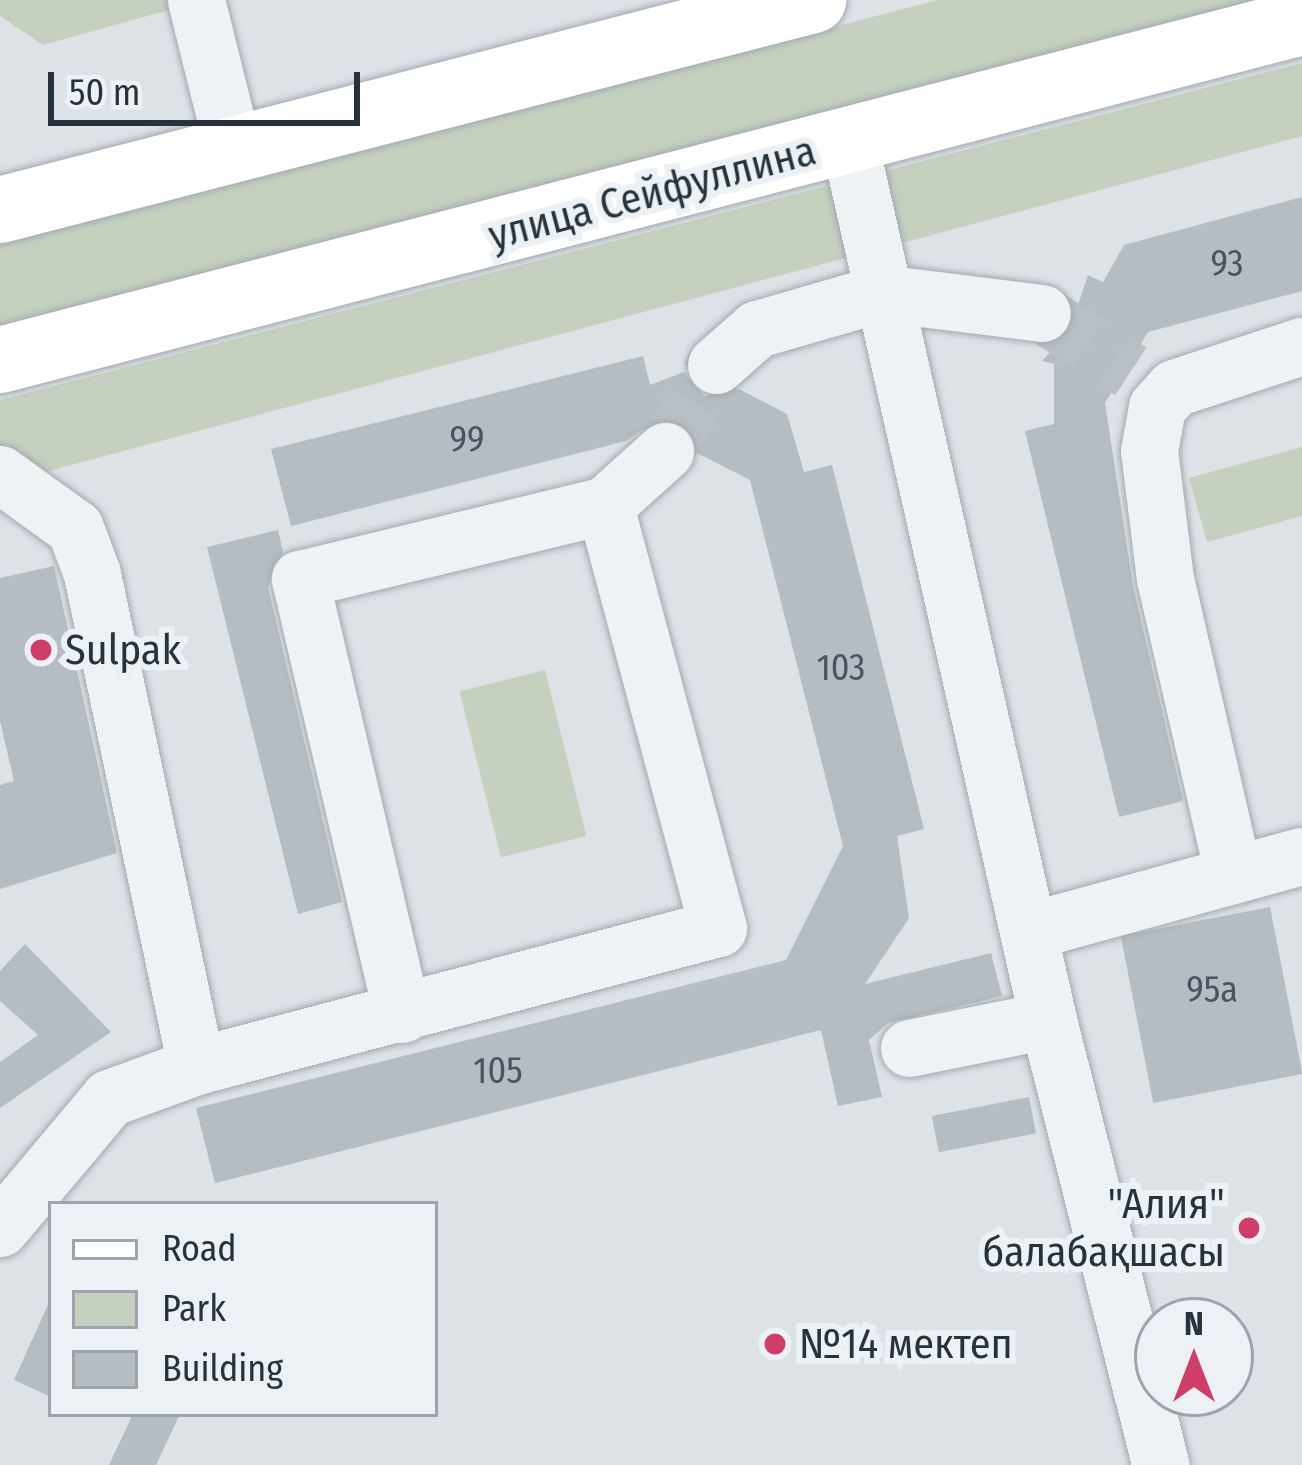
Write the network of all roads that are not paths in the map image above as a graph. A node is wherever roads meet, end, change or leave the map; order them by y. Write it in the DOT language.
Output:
graph roads {
  1 [pos="196,0"];
  2 [pos="813,0"];
  3 [pos="1302,22"];
  4 [pos="849,141"];
  5 [pos="233,148"];
  6 [pos="0,210"];
  7 [pos="881,293"];
  8 [pos="1042,313"];
  9 [pos="1302,346"];
  10 [pos="0,360"];
  11 [pos="716,365"];
  12 [pos="665,451"];
  13 [pos="0,474"];
  14 [pos="605,505"];
  15 [pos="1302,856"];
  16 [pos="1233,873"];
  17 [pos="1029,931"];
  18 [pos="403,1014"];
  19 [pos="1048,1020"];
  20 [pos="909,1048"];
  21 [pos="196,1066"];
  22 [pos="0,1228"];
  23 [pos="1161,1465"];
  1 -- 5 [label="street"];
  2 -- 5 [label="main road"];
  3 -- 4 [label="main road, улица Сейфуллина"];
  4 -- 7 [label="street"];
  4 -- 10 [label="main road, улица Сейфуллина"];
  5 -- 6 [label="main road"];
  7 -- 8 [label="street"];
  7 -- 11 [label="street"];
  7 -- 17 [label="street"];
  9 -- 16 [label="street"];
  12 -- 14 [label="street"];
  13 -- 21 [label="street"];
  14 -- 18 [label="street"];
  14 -- 18 [label="street"];
  15 -- 16 [label="street"];
  16 -- 17 [label="street"];
  17 -- 19 [label="street"];
  18 -- 21 [label="street"];
  19 -- 20 [label="street"];
  19 -- 23 [label="street"];
  21 -- 22 [label="street"];
}
